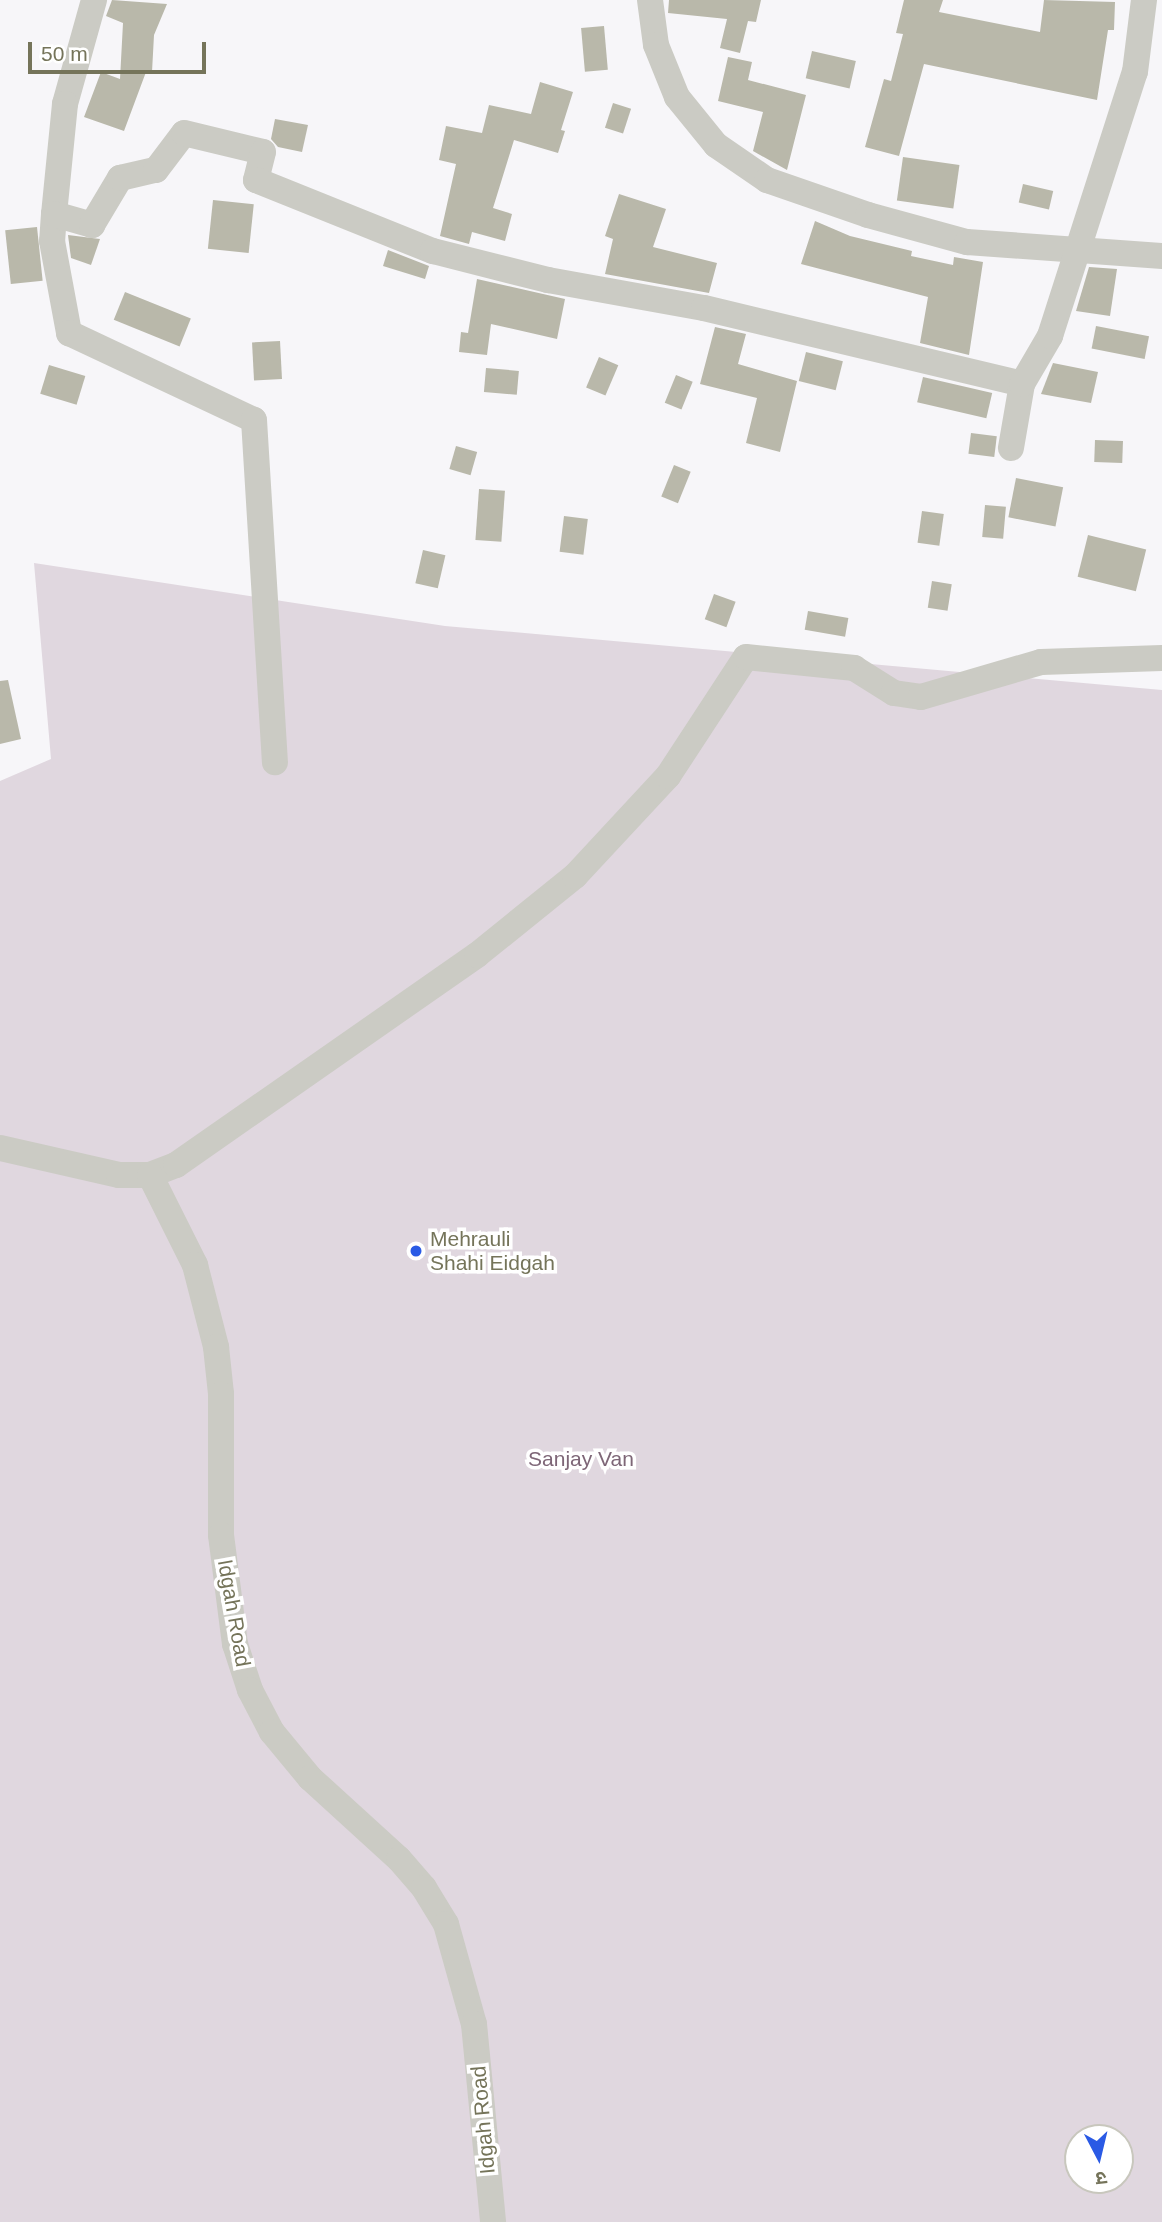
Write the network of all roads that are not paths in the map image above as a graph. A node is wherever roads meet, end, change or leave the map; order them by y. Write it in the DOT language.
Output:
graph roads {
  1 [pos="94,0"];
  2 [pos="650,0"];
  3 [pos="1144,0"];
  4 [pos="54,214"];
  5 [pos="1073,253"];
  6 [pos="1162,256"];
  7 [pos="1022,384"];
  8 [pos="1011,448"];
  9 [pos="1162,658"];
  10 [pos="275,762"];
  11 [pos="0,1148"];
  12 [pos="150,1175"];
  13 [pos="493,2222"];
  1 -- 4 [label="street"];
  2 -- 5 [label="street"];
  3 -- 5 [label="street"];
  4 -- 7 [label="street"];
  4 -- 10 [label="street"];
  5 -- 6 [label="street"];
  5 -- 7 [label="street"];
  7 -- 8 [label="street"];
  9 -- 12 [label="street"];
  11 -- 12 [label="street"];
  12 -- 13 [label="street, Idgah Road"];
}
